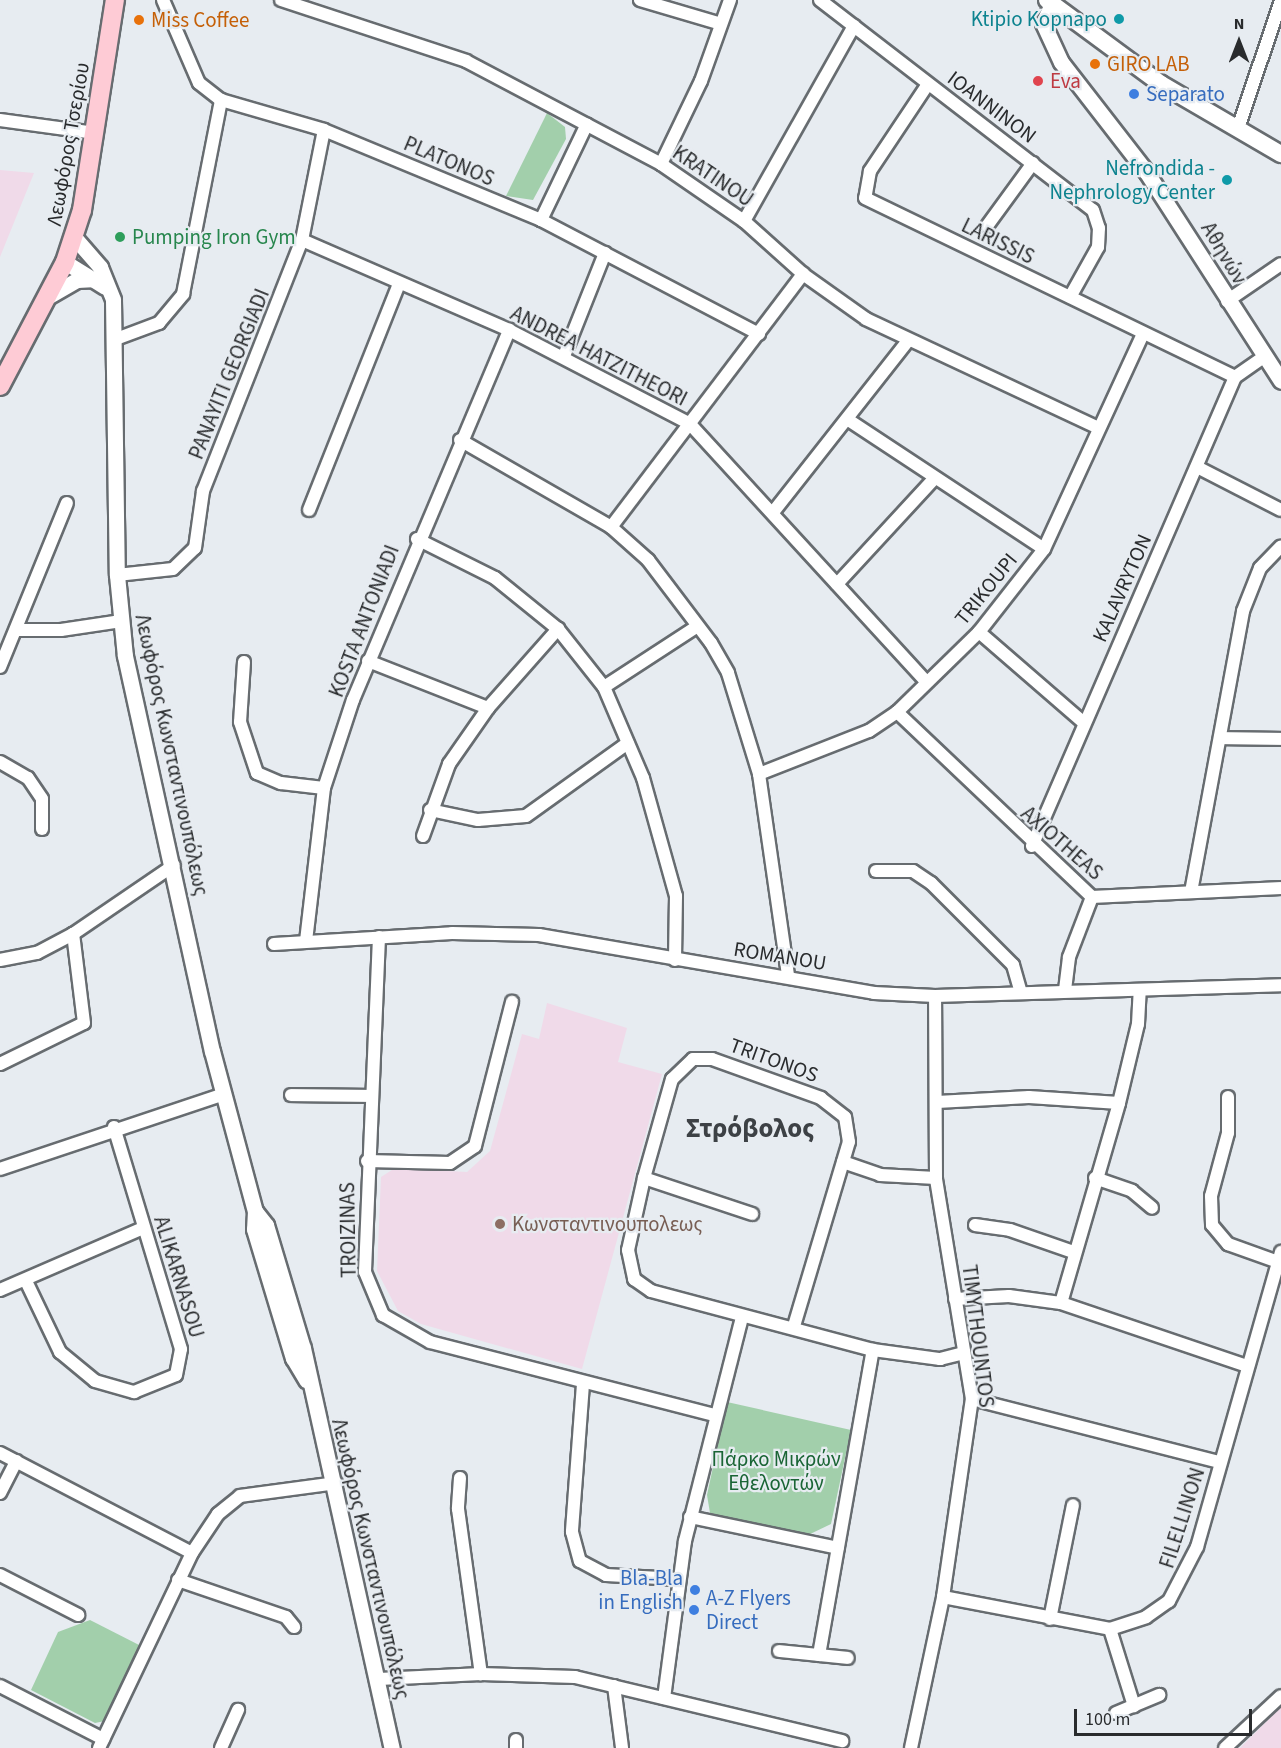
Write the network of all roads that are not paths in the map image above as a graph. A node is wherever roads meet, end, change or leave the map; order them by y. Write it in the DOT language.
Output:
graph roads {
  1 [pos="115,0"];
  2 [pos="162,0"];
  3 [pos="281,0"];
  4 [pos="639,0"];
  5 [pos="730,0"];
  6 [pos="820,0"];
  7 [pos="1281,1"];
  8 [pos="1050,2"];
  9 [pos="721,24"];
  10 [pos="854,26"];
  11 [pos="928,84"];
  12 [pos="221,100"];
  13 [pos="0,120"];
  14 [pos="587,124"];
  15 [pos="1238,128"];
  16 [pos="324,130"];
  17 [pos="94,133"];
  18 [pos="1281,154"];
  19 [pos="1033,163"];
  20 [pos="661,164"];
  21 [pos="541,220"];
  22 [pos="744,221"];
  23 [pos="987,226"];
  24 [pos="74,237"];
  25 [pos="302,240"];
  26 [pos="605,253"];
  27 [pos="65,262"];
  28 [pos="1281,264"];
  29 [pos="803,274"];
  30 [pos="99,280"];
  31 [pos="399,284"];
  32 [pos="49,296"];
  33 [pos="1070,297"];
  34 [pos="113,300"];
  35 [pos="1227,301"];
  36 [pos="509,330"];
  37 [pos="759,334"];
  38 [pos="1143,334"];
  39 [pos="116,339"];
  40 [pos="908,341"];
  41 [pos="564,356"];
  42 [pos="1262,358"];
  43 [pos="1235,377"];
  44 [pos="1281,381"];
  45 [pos="0,386"];
  46 [pos="850,421"];
  47 [pos="690,424"];
  48 [pos="1099,428"];
  49 [pos="460,440"];
  50 [pos="1197,467"];
  51 [pos="933,480"];
  52 [pos="67,502"];
  53 [pos="309,510"];
  54 [pos="1281,510"];
  55 [pos="774,512"];
  56 [pos="611,527"];
  57 [pos="417,539"];
  58 [pos="1281,546"];
  59 [pos="1044,549"];
  60 [pos="117,575"];
  61 [pos="837,584"];
  62 [pos="121,621"];
  63 [pos="696,627"];
  64 [pos="558,629"];
  65 [pos="16,630"];
  66 [pos="979,632"];
  67 [pos="368,661"];
  68 [pos="244,662"];
  69 [pos="0,668"];
  70 [pos="926,682"];
  71 [pos="604,687"];
  72 [pos="488,708"];
  73 [pos="897,712"];
  74 [pos="1084,723"];
  75 [pos="1220,738"];
  76 [pos="1281,739"];
  77 [pos="628,743"];
  78 [pos="0,762"];
  79 [pos="759,774"];
  80 [pos="324,788"];
  81 [pos="430,810"];
  82 [pos="42,829"];
  83 [pos="423,836"];
  84 [pos="1032,846"];
  85 [pos="174,865"];
  86 [pos="876,871"];
  87 [pos="1281,888"];
  88 [pos="1191,892"];
  89 [pos="1092,897"];
  90 [pos="73,934"];
  91 [pos="379,937"];
  92 [pos="306,941"];
  93 [pos="274,944"];
  94 [pos="0,960"];
  95 [pos="675,960"];
  96 [pos="788,976"];
  97 [pos="1281,985"];
  98 [pos="1020,989"];
  99 [pos="1065,990"];
  100 [pos="1140,991"];
  101 [pos="935,996"];
  102 [pos="512,1002"];
  103 [pos="0,1064"];
  104 [pos="224,1095"];
  105 [pos="291,1095"];
  106 [pos="370,1096"];
  107 [pos="1228,1097"];
  108 [pos="937,1102"];
  109 [pos="1119,1103"];
  110 [pos="114,1127"];
  111 [pos="367,1161"];
  112 [pos="843,1162"];
  113 [pos="0,1169"];
  114 [pos="644,1178"];
  115 [pos="936,1178"];
  116 [pos="1095,1178"];
  117 [pos="1152,1209"];
  118 [pos="752,1214"];
  119 [pos="975,1225"];
  120 [pos="143,1227"];
  121 [pos="1072,1252"];
  122 [pos="1279,1257"];
  123 [pos="26,1281"];
  124 [pos="0,1290"];
  125 [pos="955,1299"];
  126 [pos="1061,1303"];
  127 [pos="742,1317"];
  128 [pos="794,1326"];
  129 [pos="873,1350"];
  130 [pos="960,1354"];
  131 [pos="1247,1366"];
  132 [pos="583,1384"];
  133 [pos="972,1399"];
  134 [pos="715,1415"];
  135 [pos="0,1453"];
  136 [pos="16,1461"];
  137 [pos="1220,1462"];
  138 [pos="460,1478"];
  139 [pos="336,1483"];
  140 [pos="0,1493"];
  141 [pos="1073,1505"];
  142 [pos="690,1516"];
  143 [pos="838,1548"];
  144 [pos="192,1553"];
  145 [pos="0,1575"];
  146 [pos="678,1579"];
  147 [pos="178,1580"];
  148 [pos="943,1598"];
  149 [pos="78,1615"];
  150 [pos="1050,1619"];
  151 [pos="294,1627"];
  152 [pos="1110,1629"];
  153 [pos="779,1651"];
  154 [pos="819,1655"];
  155 [pos="848,1658"];
  156 [pos="481,1674"];
  157 [pos="379,1679"];
  158 [pos="0,1686"];
  159 [pos="614,1686"];
  160 [pos="1159,1695"];
  161 [pos="1281,1696"];
  162 [pos="664,1698"];
  163 [pos="1134,1706"];
  164 [pos="238,1710"];
  165 [pos="1116,1713"];
  166 [pos="842,1741"];
  167 [pos="101,1743"];
  168 [pos="221,1748"];
  169 [pos="392,1748"];
  170 [pos="622,1748"];
  171 [pos="911,1748"];
  172 [pos="1225,1748"];
  1 -- 17 [label="main road, Λεωφόρος Τσερίου"];
  2 -- 12 [label="street, PLATONOS"];
  3 -- 14 [label="street, KRATINOU"];
  4 -- 9 [label="street"];
  5 -- 9 [label="street"];
  6 -- 10 [label="street, IOANNINON"];
  7 -- 15 [label="street"];
  8 -- 15 [label="main road"];
  8 -- 35 [label="street, Αθηνών"];
  9 -- 20 [label="street"];
  10 -- 11 [label="street, IOANNINON"];
  10 -- 22 [label="street"];
  11 -- 19 [label="street, IOANNINON"];
  11 -- 33 [label="street, LARISSIS"];
  12 -- 16 [label="street, PLATONOS"];
  12 -- 39 [label="street"];
  13 -- 17 [label="street"];
  14 -- 20 [label="street, KRATINOU"];
  14 -- 21 [label="street"];
  15 -- 18 [label="main road"];
  16 -- 21 [label="street, PLATONOS"];
  16 -- 25 [label="street, PANAYITI GEORGIADI"];
  17 -- 24 [label="main road, Λεωφόρος Τσερίου"];
  19 -- 23 [label="street"];
  19 -- 33 [label="street, IOANNINON"];
  20 -- 22 [label="street, KRATINOU"];
  21 -- 26 [label="street, PLATONOS"];
  22 -- 29 [label="street, KRATINOU"];
  24 -- 27 [label="main road, Λεωφόρος Τσερίου"];
  24 -- 34 [label="street, Λεωφόρος Κωνσταντινουπόλεως"];
  25 -- 31 [label="street, ANDREA HATZITHEORI"];
  25 -- 60 [label="street, PANAYITI GEORGIADI"];
  26 -- 37 [label="street, PLATONOS"];
  26 -- 41 [label="street"];
  27 -- 30 [label="street"];
  27 -- 32 [label="main road, Λεωφόρος Τσερίου"];
  28 -- 35 [label="street"];
  29 -- 37 [label="street"];
  29 -- 40 [label="street, KRATINOU"];
  30 -- 32 [label="street"];
  30 -- 34 [label="street"];
  31 -- 36 [label="street, ANDREA HATZITHEORI"];
  31 -- 53 [label="street"];
  32 -- 45 [label="main road, Λεωφόρος Τσερίου"];
  33 -- 38 [label="street, LARISSIS"];
  34 -- 39 [label="street, Λεωφόρος Κωνσταντινουπόλεως"];
  35 -- 42 [label="street, Αθηνών"];
  36 -- 41 [label="street, ANDREA HATZITHEORI"];
  36 -- 49 [label="street, KOSTA ANTONIADI"];
  37 -- 47 [label="street"];
  38 -- 43 [label="street, LARISSIS"];
  38 -- 48 [label="street, TRIKOUPI"];
  39 -- 60 [label="street, Λεωφόρος Κωνσταντινουπόλεως"];
  40 -- 46 [label="street"];
  40 -- 48 [label="street, KRATINOU"];
  41 -- 47 [label="street, ANDREA HATZITHEORI"];
  42 -- 43 [label="street"];
  42 -- 44 [label="street, Αθηνών"];
  43 -- 50 [label="street, KALAVRYTON"];
  46 -- 51 [label="street"];
  46 -- 55 [label="street"];
  47 -- 55 [label="street, ANDREA HATZITHEORI"];
  47 -- 56 [label="street"];
  48 -- 59 [label="street, TRIKOUPI"];
  49 -- 56 [label="street"];
  49 -- 57 [label="street, KOSTA ANTONIADI"];
  50 -- 54 [label="street"];
  50 -- 74 [label="street, KALAVRYTON"];
  51 -- 59 [label="street"];
  51 -- 61 [label="street"];
  52 -- 65 [label="street"];
  55 -- 61 [label="street, ANDREA HATZITHEORI"];
  56 -- 63 [label="street"];
  57 -- 64 [label="street"];
  57 -- 67 [label="street, KOSTA ANTONIADI"];
  58 -- 75 [label="street"];
  59 -- 66 [label="street, TRIKOUPI"];
  60 -- 62 [label="street, Λεωφόρος Κωνσταντινουπόλεως"];
  61 -- 70 [label="street, ANDREA HATZITHEORI"];
  62 -- 65 [label="street"];
  62 -- 85 [label="street, Λεωφόρος Κωνσταντινουπόλεως"];
  63 -- 71 [label="street"];
  63 -- 79 [label="street"];
  64 -- 71 [label="street"];
  64 -- 72 [label="street"];
  65 -- 69 [label="street"];
  66 -- 70 [label="street, TRIKOUPI"];
  66 -- 74 [label="street"];
  67 -- 72 [label="street"];
  67 -- 80 [label="street, KOSTA ANTONIADI"];
  68 -- 80 [label="street"];
  70 -- 73 [label="street, TRIKOUPI"];
  71 -- 77 [label="street"];
  72 -- 81 [label="street"];
  73 -- 79 [label="street, TRIKOUPI"];
  73 -- 84 [label="street, AXIOTHEAS"];
  74 -- 84 [label="street, KALAVRYTON"];
  75 -- 76 [label="street"];
  75 -- 88 [label="street"];
  77 -- 81 [label="street"];
  77 -- 95 [label="street"];
  78 -- 82 [label="street"];
  79 -- 96 [label="street"];
  80 -- 92 [label="street, KOSTA ANTONIADI"];
  81 -- 83 [label="street"];
  84 -- 89 [label="street, AXIOTHEAS"];
  85 -- 90 [label="street"];
  85 -- 104 [label="street, Λεωφόρος Κωνσταντινουπόλεως"];
  86 -- 98 [label="street"];
  87 -- 88 [label="street, AXIOTHEAS"];
  88 -- 89 [label="street, AXIOTHEAS"];
  89 -- 99 [label="street"];
  90 -- 94 [label="street"];
  90 -- 103 [label="street"];
  91 -- 92 [label="street, ROMANOU"];
  91 -- 95 [label="street, ROMANOU"];
  91 -- 106 [label="street, TROIZINAS"];
  92 -- 93 [label="street, ROMANOU"];
  95 -- 96 [label="street, ROMANOU"];
  96 -- 101 [label="street, ROMANOU"];
  97 -- 100 [label="street, ROMANOU"];
  98 -- 99 [label="street, ROMANOU"];
  98 -- 101 [label="street, ROMANOU"];
  99 -- 100 [label="street, ROMANOU"];
  100 -- 109 [label="street"];
  101 -- 108 [label="street, TIMYTHOUNTOS"];
  102 -- 111 [label="street"];
  104 -- 110 [label="street"];
  104 -- 139 [label="street, Λεωφόρος Κωνσταντινουπόλεως"];
  105 -- 106 [label="street"];
  106 -- 111 [label="street, TROIZINAS"];
  107 -- 122 [label="street"];
  108 -- 109 [label="street"];
  108 -- 115 [label="street, TIMYTHOUNTOS"];
  109 -- 116 [label="street"];
  110 -- 113 [label="street"];
  110 -- 120 [label="street, ALIKARNASOU"];
  111 -- 132 [label="street, TROIZINAS"];
  112 -- 114 [label="street, TRITONOS"];
  112 -- 115 [label="street"];
  112 -- 128 [label="street, TRITONOS"];
  114 -- 118 [label="street"];
  114 -- 127 [label="street, TRITONOS"];
  115 -- 125 [label="street, TIMYTHOUNTOS"];
  116 -- 117 [label="street"];
  116 -- 121 [label="street"];
  119 -- 121 [label="street"];
  120 -- 123 [label="street"];
  120 -- 123 [label="street, ALIKARNASOU"];
  121 -- 126 [label="street"];
  122 -- 131 [label="street, FILELLINON"];
  123 -- 124 [label="street"];
  125 -- 126 [label="street"];
  125 -- 130 [label="street, TIMYTHOUNTOS"];
  126 -- 131 [label="street"];
  127 -- 128 [label="street"];
  127 -- 134 [label="street"];
  128 -- 129 [label="street"];
  129 -- 130 [label="street"];
  129 -- 143 [label="street"];
  130 -- 133 [label="street, TIMYTHOUNTOS"];
  131 -- 137 [label="street, FILELLINON"];
  132 -- 134 [label="street, TROIZINAS"];
  132 -- 146 [label="street"];
  133 -- 137 [label="street"];
  133 -- 148 [label="street, TIMYTHOUNTOS"];
  134 -- 142 [label="street"];
  135 -- 136 [label="street"];
  136 -- 140 [label="street"];
  136 -- 144 [label="street"];
  137 -- 152 [label="street, FILELLINON"];
  138 -- 156 [label="street"];
  139 -- 144 [label="street"];
  139 -- 157 [label="street, Λεωφόρος Κωνσταντινουπόλεως"];
  141 -- 150 [label="street"];
  142 -- 143 [label="street"];
  142 -- 146 [label="street"];
  143 -- 154 [label="street"];
  144 -- 147 [label="street"];
  145 -- 149 [label="street"];
  146 -- 162 [label="street"];
  147 -- 151 [label="street"];
  147 -- 167 [label="street"];
  148 -- 150 [label="street, FILELLINON"];
  148 -- 171 [label="street, TIMYTHOUNTOS"];
  150 -- 152 [label="street, FILELLINON"];
  152 -- 163 [label="street"];
  153 -- 154 [label="street"];
  154 -- 155 [label="street"];
  156 -- 157 [label="street"];
  156 -- 159 [label="street"];
  157 -- 169 [label="street, Λεωφόρος Κωνσταντινουπόλεως"];
  158 -- 167 [label="street"];
  159 -- 162 [label="street"];
  159 -- 170 [label="street"];
  160 -- 163 [label="street"];
  161 -- 172 [label="street"];
  162 -- 166 [label="street"];
  163 -- 165 [label="street"];
  164 -- 168 [label="street"];
}
